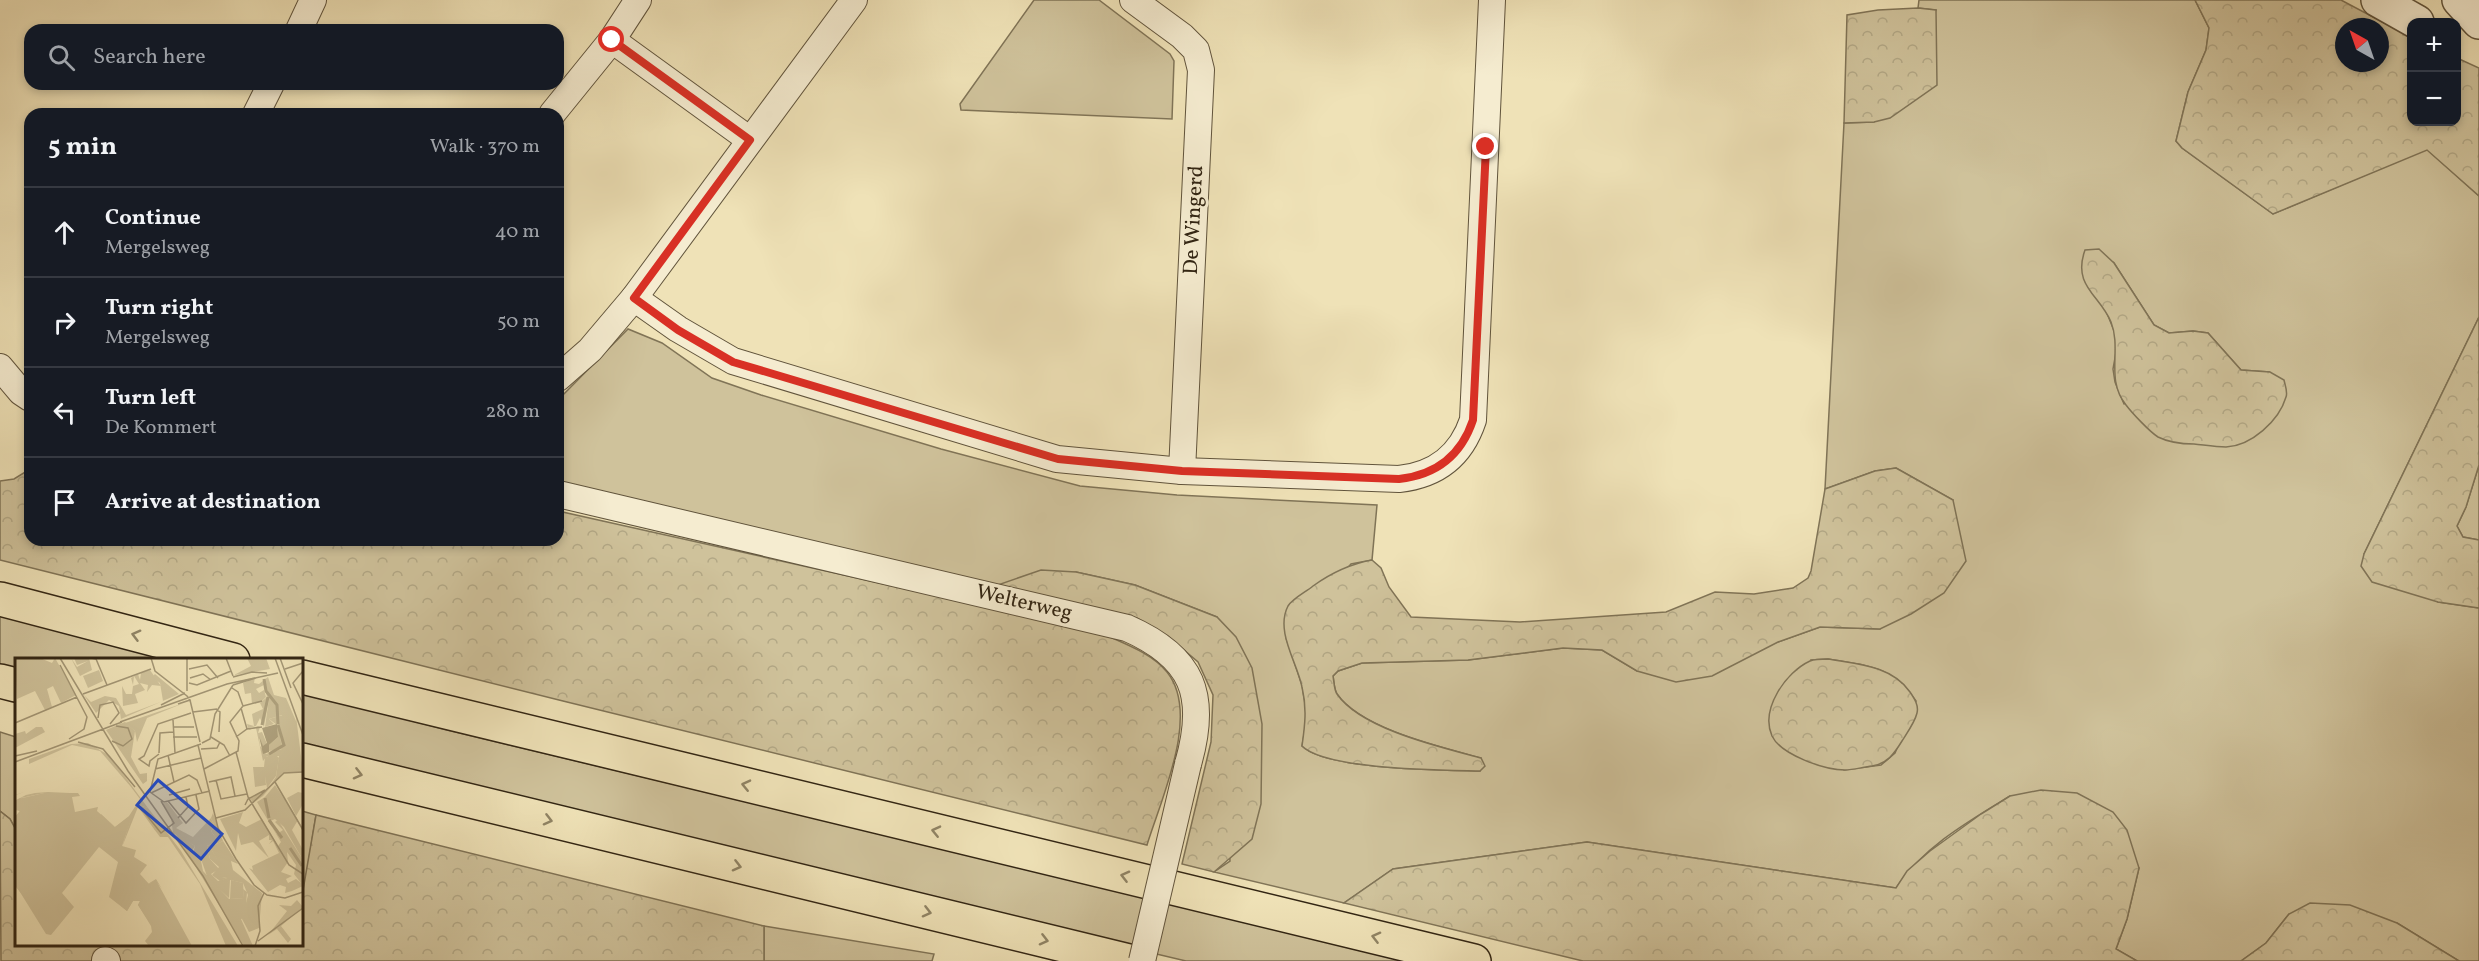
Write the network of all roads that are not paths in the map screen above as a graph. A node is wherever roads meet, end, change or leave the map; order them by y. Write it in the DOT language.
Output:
graph roads {
  1 [pos="313,0"];
  2 [pos="638,0"];
  3 [pos="854,0"];
  4 [pos="1133,0"];
  5 [pos="1492,0"];
  6 [pos="2378,0"];
  7 [pos="2459,0"];
  8 [pos="2410,18"];
  9 [pos="2479,22"];
  10 [pos="302,24"];
  11 [pos="2461,37"];
  12 [pos="612,40"];
  13 [pos="2479,41"];
  14 [pos="268,90"];
  15 [pos="259,108"];
  16 [pos="557,108"];
  17 [pos="750,140"];
  18 [pos="634,298"];
  19 [pos="0,368"];
  20 [pos="564,373"];
  21 [pos="24,394"];
  22 [pos="1182,471"];
  23 [pos="564,495"];
  24 [pos="0,599"];
  25 [pos="225,658"];
  26 [pos="303,677"];
  27 [pos="0,681"];
  28 [pos="15,685"];
  29 [pos="303,760"];
  30 [pos="1129,961"];
  31 [pos="1142,961"];
  32 [pos="1474,961"];
  1 -- 10 [label="street"];
  2 -- 12 [label="street"];
  3 -- 17 [label="street"];
  4 -- 22 [label="street, De Wingerd"];
  5 -- 22 [label="street"];
  6 -- 8 [label="street"];
  7 -- 9 [label="street"];
  11 -- 13 [label="street"];
  12 -- 16 [label="street"];
  12 -- 17 [label="street"];
  14 -- 15 [label="street"];
  17 -- 18 [label="street"];
  18 -- 20 [label="street"];
  18 -- 22 [label="street"];
  19 -- 21 [label="street"];
  23 -- 31 [label="street, Welterweg, bridge"];
  25 -- 24 [label="highway, one-way"];
  32 -- 26 [label="highway, one-way"];
  27 -- 28 [label="highway"];
  29 -- 30 [label="highway, one-way"];
}
